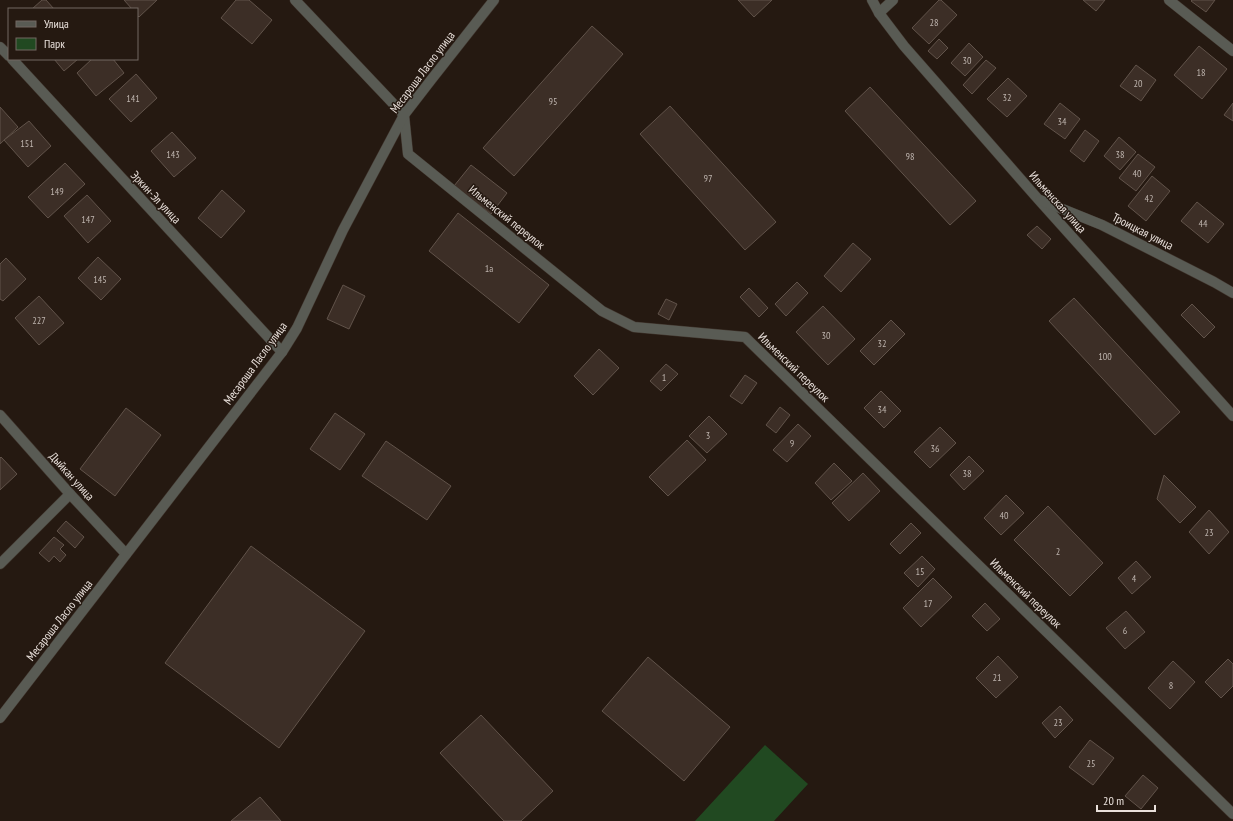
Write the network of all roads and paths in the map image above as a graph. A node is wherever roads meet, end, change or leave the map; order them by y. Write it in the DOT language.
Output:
graph roads {
  1 [pos="295,0"];
  2 [pos="494,0"];
  3 [pos="872,0"];
  4 [pos="893,0"];
  5 [pos="1169,0"];
  6 [pos="879,14"];
  7 [pos="0,46"];
  8 [pos="1233,51"];
  9 [pos="8,55"];
  10 [pos="13,60"];
  11 [pos="404,115"];
  12 [pos="1038,199"];
  13 [pos="1233,293"];
  14 [pos="282,352"];
  15 [pos="0,415"];
  16 [pos="1233,416"];
  17 [pos="70,494"];
  18 [pos="126,554"];
  19 [pos="0,564"];
  20 [pos="0,718"];
  21 [pos="1233,814"];
  1 -- 11 [label="street"];
  2 -- 11 [label="street, Месароша Ласло улица"];
  3 -- 6 [label="street, Ильменская улица"];
  4 -- 6 [label="street"];
  5 -- 8 [label="street"];
  6 -- 12 [label="street, Ильменская улица"];
  7 -- 9 [label="street"];
  10 -- 14 [label="street, Эркин-Эл улица"];
  11 -- 14 [label="street, Месароша Ласло улица"];
  11 -- 21 [label="street, Ильменский переулок"];
  12 -- 13 [label="street, Троицкая улица"];
  12 -- 16 [label="street, Ильменская улица"];
  14 -- 18 [label="street, Месароша Ласло улица"];
  15 -- 17 [label="street, Дыйкан улица"];
  17 -- 18 [label="street, Дыйкан улица"];
  17 -- 19 [label="street"];
  18 -- 20 [label="street, Месароша Ласло улица"];
}
